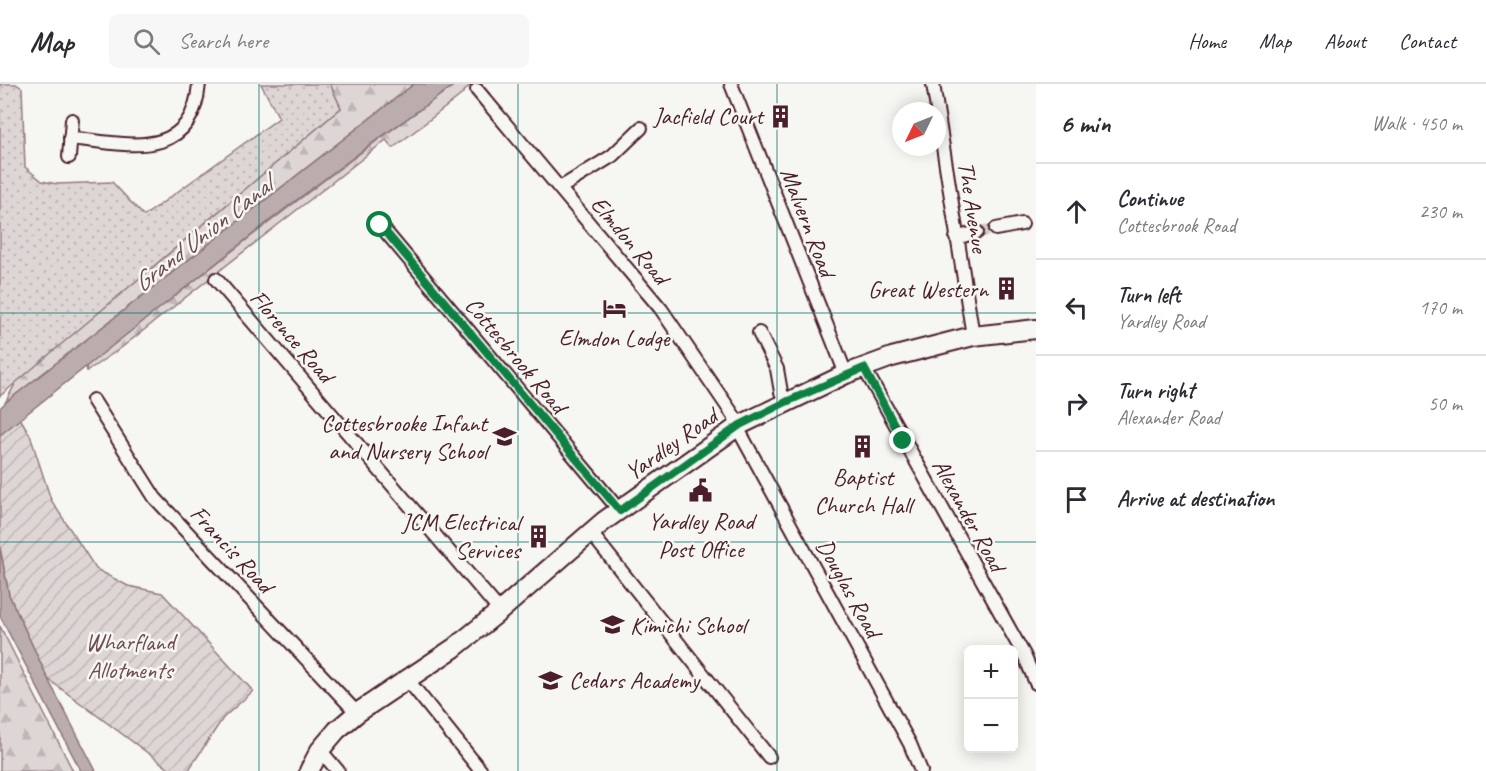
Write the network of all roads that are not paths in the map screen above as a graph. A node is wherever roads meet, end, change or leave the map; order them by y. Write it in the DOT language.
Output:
graph roads {
  1 [pos="198,84"];
  2 [pos="731,84"];
  3 [pos="933,84"];
  4 [pos="477,90"];
  5 [pos="72,120"];
  6 [pos="641,128"];
  7 [pos="70,138"];
  8 [pos="69,157"];
  9 [pos="560,188"];
  10 [pos="1022,224"];
  11 [pos="380,225"];
  12 [pos="996,229"];
  13 [pos="977,232"];
  14 [pos="956,238"];
  15 [pos="216,279"];
  16 [pos="1036,329"];
  17 [pos="759,333"];
  18 [pos="973,336"];
  19 [pos="864,368"];
  20 [pos="846,374"];
  21 [pos="93,400"];
  22 [pos="786,402"];
  23 [pos="738,426"];
  24 [pos="620,511"];
  25 [pos="591,533"];
  26 [pos="500,611"];
  27 [pos="407,679"];
  28 [pos="1036,683"];
  29 [pos="357,713"];
  30 [pos="320,750"];
  31 [pos="770,758"];
  32 [pos="309,771"];
  33 [pos="338,771"];
  34 [pos="481,771"];
  35 [pos="921,771"];
  1 -- 7 [label="street"];
  2 -- 20 [label="street, Malvern Road"];
  3 -- 14 [label="street, The Avenue"];
  4 -- 9 [label="street, Elmdon Road"];
  5 -- 7 [label="street"];
  6 -- 9 [label="street"];
  7 -- 8 [label="street"];
  9 -- 23 [label="street, Elmdon Road"];
  10 -- 12 [label="street"];
  11 -- 24 [label="street, Cottesbrook Road"];
  13 -- 14 [label="street"];
  14 -- 18 [label="street, The Avenue"];
  15 -- 26 [label="street, Florence Road"];
  16 -- 18 [label="main road, Yardley Road"];
  17 -- 22 [label="street"];
  18 -- 19 [label="main road, Yardley Road"];
  19 -- 20 [label="main road, Yardley Road"];
  19 -- 28 [label="street, Alexander Road"];
  20 -- 22 [label="main road, Yardley Road"];
  21 -- 29 [label="street, Francis Road"];
  22 -- 23 [label="main road, Yardley Road"];
  23 -- 24 [label="main road, Yardley Road"];
  23 -- 35 [label="street, Douglas Road"];
  24 -- 25 [label="main road, Yardley Road"];
  25 -- 26 [label="main road, Yardley Road"];
  25 -- 31 [label="street"];
  26 -- 27 [label="main road, Yardley Road"];
  27 -- 29 [label="main road, Yardley Road"];
  27 -- 34 [label="street"];
  29 -- 30 [label="main road, Yardley Road"];
  30 -- 32 [label="main road, Yardley Road"];
  30 -- 33 [label="street"];
}
